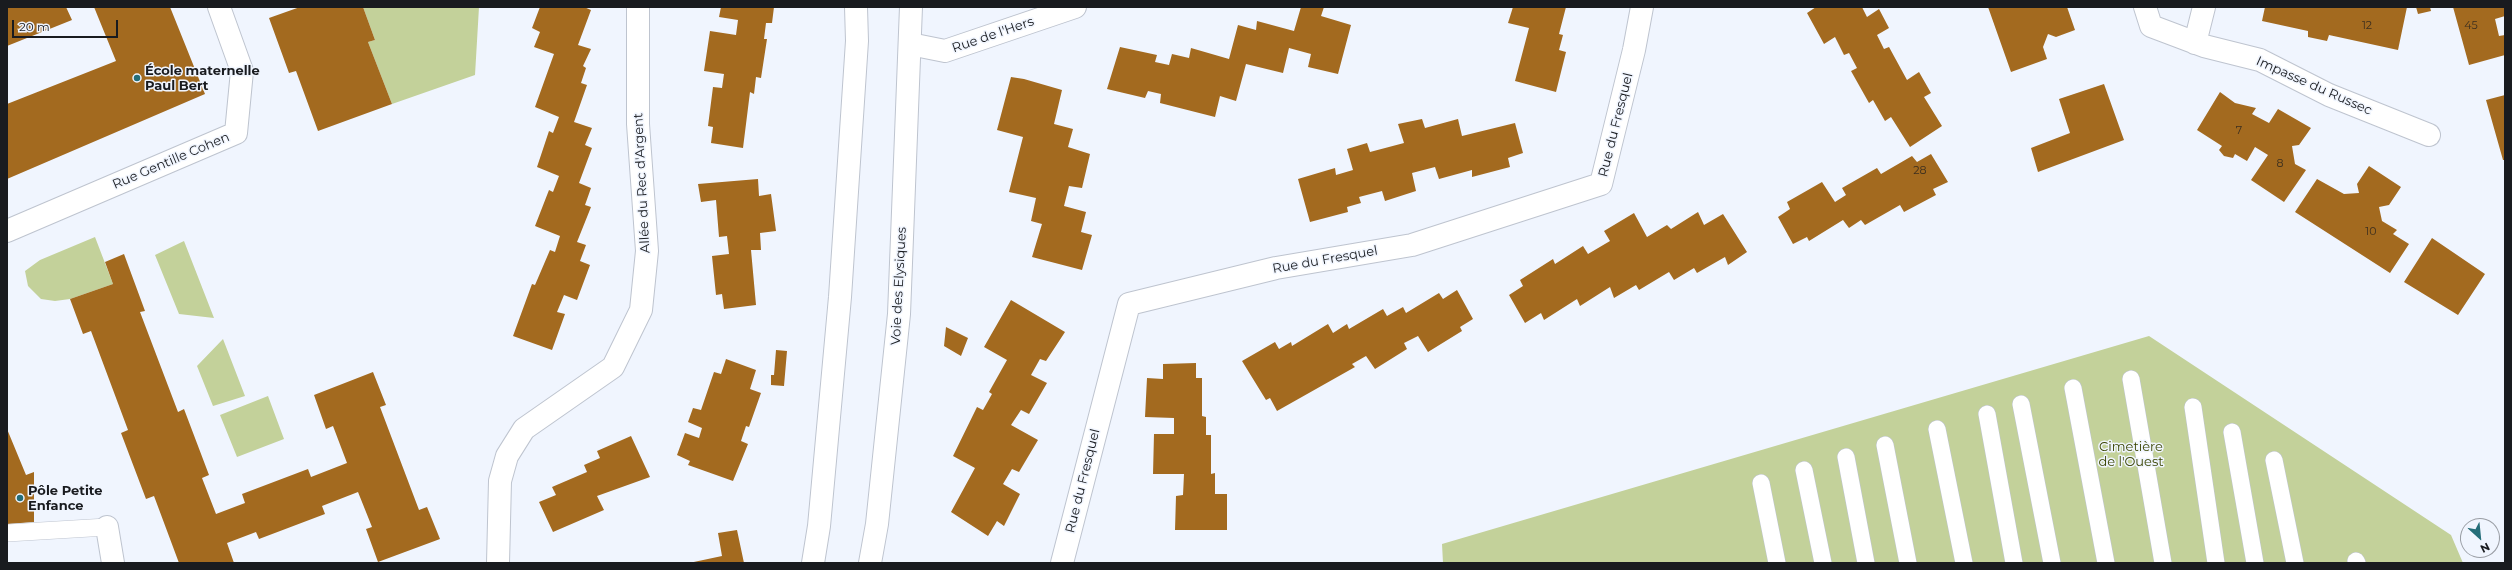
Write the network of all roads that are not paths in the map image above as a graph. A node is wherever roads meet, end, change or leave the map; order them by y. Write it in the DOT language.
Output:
graph roads {
  1 [pos="219,7"];
  2 [pos="638,7"];
  3 [pos="856,7"];
  4 [pos="911,7"];
  5 [pos="1075,7"];
  6 [pos="1642,7"];
  7 [pos="2145,7"];
  8 [pos="2204,7"];
  9 [pos="2195,43"];
  10 [pos="910,44"];
  11 [pos="2430,136"];
  12 [pos="7,231"];
  13 [pos="2131,379"];
  14 [pos="2074,388"];
  15 [pos="2021,404"];
  16 [pos="2193,407"];
  17 [pos="1986,414"];
  18 [pos="1937,429"];
  19 [pos="2232,432"];
  20 [pos="1885,445"];
  21 [pos="1846,457"];
  22 [pos="2274,460"];
  23 [pos="1804,470"];
  24 [pos="1761,483"];
  25 [pos="107,527"];
  26 [pos="7,533"];
  27 [pos="113,563"];
  28 [pos="498,563"];
  29 [pos="813,563"];
  30 [pos="870,563"];
  31 [pos="1062,563"];
  32 [pos="1778,563"];
  33 [pos="1823,563"];
  34 [pos="1866,563"];
  35 [pos="1908,563"];
  36 [pos="1964,563"];
  37 [pos="2014,563"];
  38 [pos="2052,563"];
  39 [pos="2106,563"];
  40 [pos="2162,563"];
  41 [pos="2216,563"];
  42 [pos="2255,563"];
  43 [pos="2295,563"];
  1 -- 12 [label="street, Rue Gentille Cohen"];
  2 -- 28 [label="street, Allée du Rec d'Argent"];
  3 -- 29 [label="street"];
  4 -- 10 [label="street, Voie des Elysiques"];
  5 -- 10 [label="street, Rue de l'Hers"];
  6 -- 31 [label="street, Rue du Fresquel"];
  7 -- 9 [label="street, Impasse du Russec"];
  8 -- 9 [label="street"];
  9 -- 11 [label="street, Impasse du Russec"];
  10 -- 30 [label="street, Voie des Elysiques"];
  13 -- 40 [label="lane"];
  14 -- 39 [label="lane"];
  15 -- 38 [label="lane"];
  16 -- 41 [label="lane"];
  17 -- 37 [label="lane"];
  18 -- 36 [label="lane"];
  19 -- 42 [label="lane"];
  20 -- 35 [label="lane"];
  21 -- 34 [label="lane"];
  22 -- 43 [label="lane"];
  23 -- 33 [label="lane"];
  24 -- 32 [label="lane"];
  25 -- 26 [label="lane"];
  25 -- 27 [label="street"];
}
